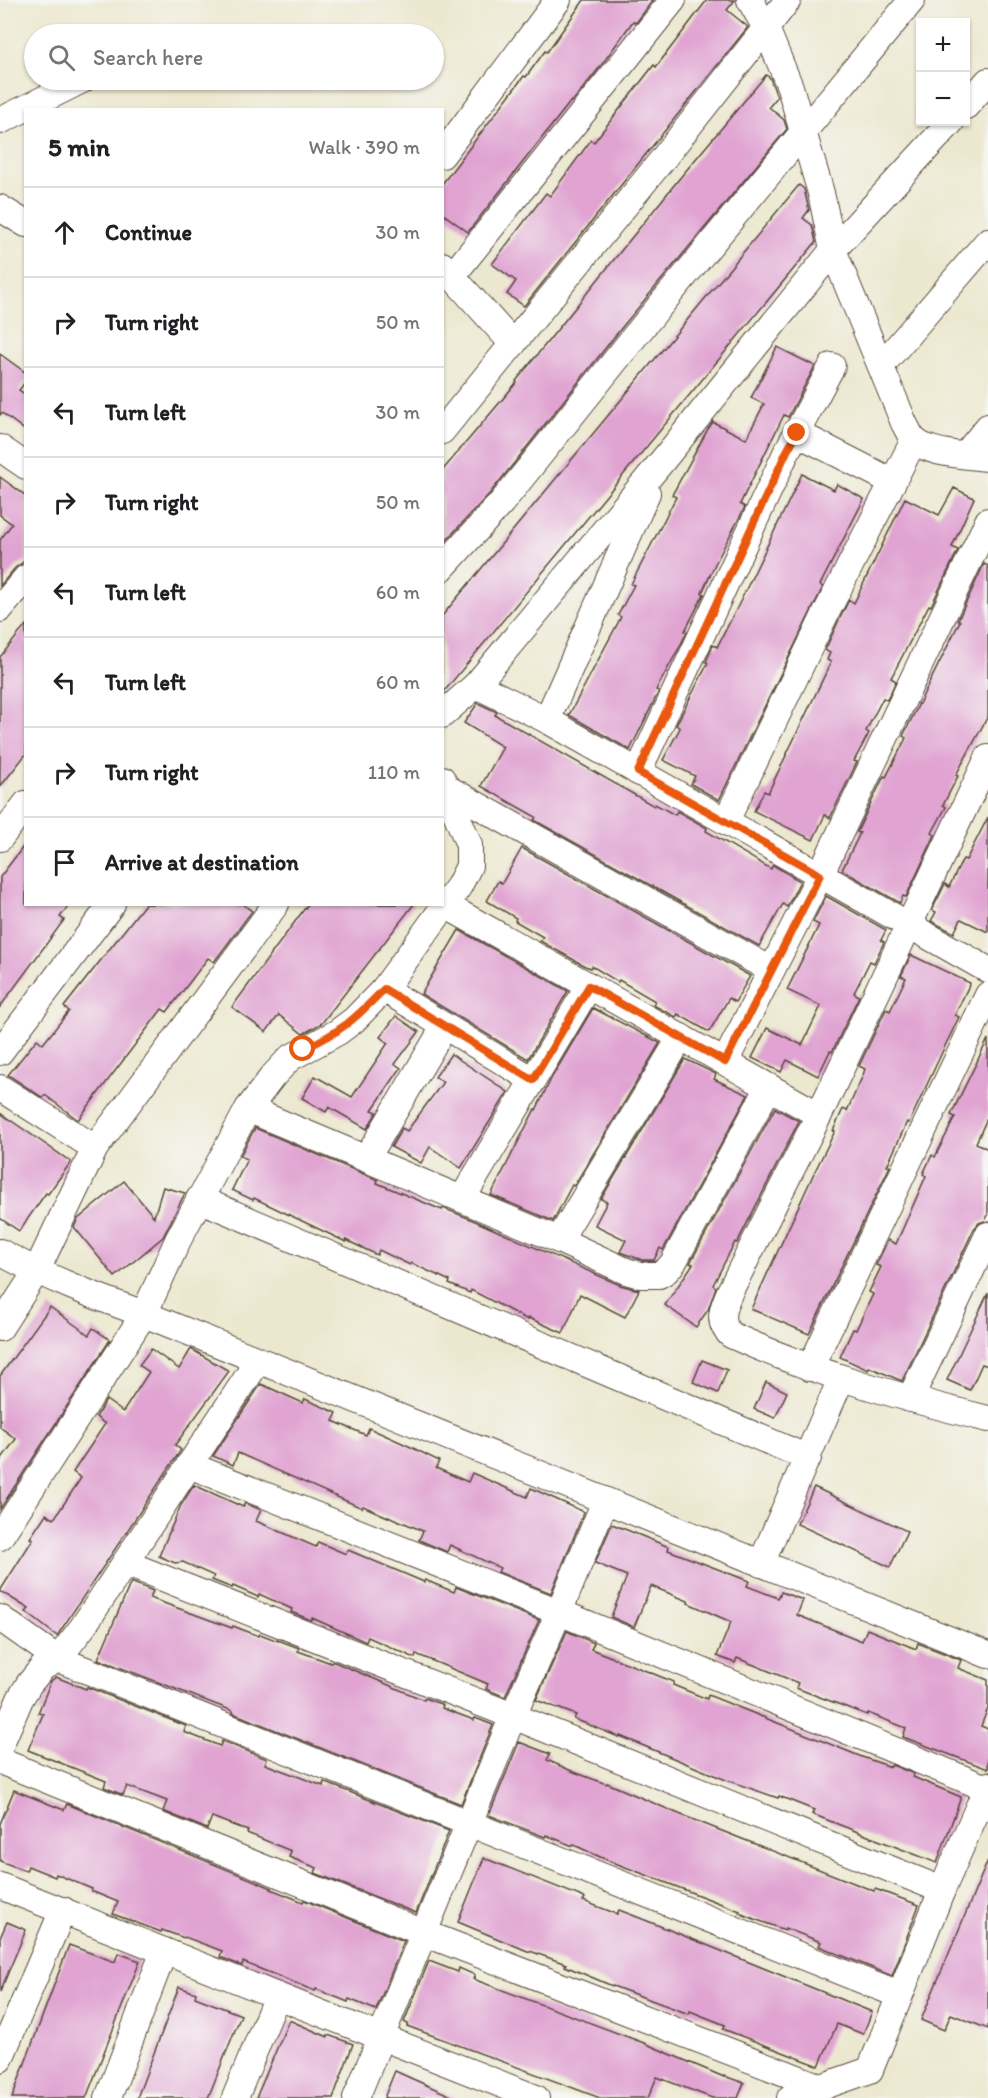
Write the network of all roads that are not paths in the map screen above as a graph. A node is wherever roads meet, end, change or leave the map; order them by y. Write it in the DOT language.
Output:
graph roads {
  1 [pos="558,0"];
  2 [pos="673,0"];
  3 [pos="750,0"];
  4 [pos="788,0"];
  5 [pos="912,0"];
  6 [pos="766,27"];
  7 [pos="988,81"];
  8 [pos="61,90"];
  9 [pos="970,101"];
  10 [pos="26,108"];
  11 [pos="24,109"];
  12 [pos="0,121"];
  13 [pos="947,126"];
  14 [pos="803,133"];
  15 [pos="444,152"];
  16 [pos="0,208"];
  17 [pos="24,223"];
  18 [pos="988,241"];
  19 [pos="833,250"];
  20 [pos="448,270"];
  21 [pos="513,345"];
  22 [pos="832,366"];
  23 [pos="881,366"];
  24 [pos="988,427"];
  25 [pos="444,429"];
  26 [pos="797,433"];
  27 [pos="914,440"];
  28 [pos="0,448"];
  29 [pos="977,456"];
  30 [pos="24,465"];
  31 [pos="659,465"];
  32 [pos="893,482"];
  33 [pos="988,521"];
  34 [pos="444,566"];
  35 [pos="24,580"];
  36 [pos="0,609"];
  37 [pos="476,685"];
  38 [pos="444,713"];
  39 [pos="547,720"];
  40 [pos="988,758"];
  41 [pos="638,772"];
  42 [pos="445,784"];
  43 [pos="24,807"];
  44 [pos="726,821"];
  45 [pos="0,838"];
  46 [pos="820,875"];
  47 [pos="110,906"];
  48 [pos="275,906"];
  49 [pos="445,906"];
  50 [pos="909,925"];
  51 [pos="771,970"];
  52 [pos="988,970"];
  53 [pos="589,986"];
  54 [pos="384,989"];
  55 [pos="988,995"];
  56 [pos="444,1027"];
  57 [pos="681,1037"];
  58 [pos="0,1052"];
  59 [pos="725,1062"];
  60 [pos="533,1080"];
  61 [pos="769,1087"];
  62 [pos="0,1088"];
  63 [pos="248,1109"];
  64 [pos="819,1115"];
  65 [pos="95,1148"];
  66 [pos="367,1158"];
  67 [pos="462,1198"];
  68 [pos="199,1200"];
  69 [pos="988,1235"];
  70 [pos="559,1240"];
  71 [pos="0,1252"];
  72 [pos="36,1272"];
  73 [pos="144,1314"];
  74 [pos="0,1328"];
  75 [pos="258,1361"];
  76 [pos="810,1368"];
  77 [pos="841,1379"];
  78 [pos="910,1399"];
  79 [pos="988,1419"];
  80 [pos="807,1458"];
  81 [pos="189,1466"];
  82 [pos="605,1501"];
  83 [pos="0,1537"];
  84 [pos="125,1563"];
  85 [pos="761,1564"];
  86 [pos="559,1612"];
  87 [pos="0,1618"];
  88 [pos="988,1655"];
  89 [pos="58,1659"];
  90 [pos="513,1716"];
  91 [pos="0,1746"];
  92 [pos="0,1761"];
  93 [pos="987,1786"];
  94 [pos="470,1823"];
  95 [pos="0,1886"];
  96 [pos="942,1890"];
  97 [pos="63,1910"];
  98 [pos="424,1933"];
  99 [pos="164,1951"];
  100 [pos="899,1995"];
  101 [pos="277,1996"];
  102 [pos="381,2037"];
  103 [pos="0,2059"];
  104 [pos="821,2087"];
  105 [pos="486,2089"];
  106 [pos="108,2098"];
  107 [pos="235,2098"];
  108 [pos="356,2098"];
  109 [pos="536,2098"];
  110 [pos="790,2098"];
  1 -- 15 [label="street"];
  2 -- 20 [label="street"];
  3 -- 6 [label="street"];
  4 -- 6 [label="street"];
  5 -- 14 [label="street"];
  6 -- 14 [label="street"];
  6 -- 21 [label="street"];
  7 -- 9 [label="street"];
  8 -- 10 [label="street"];
  11 -- 12 [label="street"];
  13 -- 19 [label="street"];
  14 -- 19 [label="street"];
  14 -- 34 [label="street"];
  16 -- 17 [label="street"];
  18 -- 23 [label="street"];
  19 -- 23 [label="street"];
  19 -- 31 [label="street"];
  20 -- 21 [label="street"];
  21 -- 25 [label="street"];
  22 -- 26 [label="street"];
  23 -- 27 [label="street"];
  24 -- 29 [label="street"];
  26 -- 32 [label="street"];
  26 -- 41 [label="street"];
  27 -- 29 [label="street"];
  27 -- 32 [label="street"];
  28 -- 30 [label="street"];
  31 -- 37 [label="street"];
  31 -- 39 [label="street"];
  32 -- 44 [label="street"];
  33 -- 46 [label="street"];
  35 -- 36 [label="street"];
  37 -- 38 [label="street"];
  37 -- 39 [label="street"];
  39 -- 41 [label="street"];
  40 -- 50 [label="street"];
  41 -- 44 [label="street"];
  42 -- 49 [label="street"];
  42 -- 51 [label="street"];
  43 -- 45 [label="street"];
  44 -- 46 [label="street"];
  46 -- 50 [label="street"];
  46 -- 51 [label="street"];
  47 -- 58 [label="street"];
  48 -- 65 [label="street"];
  49 -- 53 [label="street"];
  49 -- 54 [label="street"];
  50 -- 52 [label="street"];
  50 -- 64 [label="street"];
  51 -- 59 [label="street"];
  53 -- 57 [label="street"];
  53 -- 60 [label="street"];
  54 -- 56 [label="street"];
  54 -- 63 [label="street"];
  55 -- 76 [label="street"];
  56 -- 60 [label="street"];
  56 -- 66 [label="street"];
  57 -- 59 [label="street"];
  57 -- 70 [label="street"];
  59 -- 61 [label="street"];
  60 -- 67 [label="street"];
  61 -- 64 [label="street"];
  61 -- 70 [label="street"];
  62 -- 65 [label="street"];
  63 -- 66 [label="street"];
  63 -- 68 [label="street"];
  64 -- 76 [label="street"];
  65 -- 72 [label="street"];
  66 -- 67 [label="street"];
  67 -- 70 [label="street"];
  68 -- 73 [label="street"];
  68 -- 80 [label="street"];
  69 -- 78 [label="street"];
  71 -- 72 [label="street"];
  72 -- 73 [label="street"];
  72 -- 74 [label="street"];
  73 -- 75 [label="street"];
  73 -- 83 [label="street"];
  75 -- 81 [label="street"];
  75 -- 82 [label="street"];
  76 -- 77 [label="street"];
  77 -- 78 [label="street"];
  77 -- 80 [label="street"];
  78 -- 79 [label="street"];
  80 -- 85 [label="street"];
  81 -- 84 [label="street"];
  81 -- 86 [label="street"];
  82 -- 85 [label="street"];
  82 -- 86 [label="street"];
  84 -- 89 [label="street"];
  84 -- 90 [label="street"];
  85 -- 88 [label="street"];
  86 -- 90 [label="street"];
  86 -- 93 [label="street"];
  87 -- 89 [label="street"];
  89 -- 91 [label="street"];
  89 -- 94 [label="street"];
  90 -- 94 [label="street"];
  90 -- 96 [label="street"];
  92 -- 98 [label="street"];
  93 -- 96 [label="street"];
  94 -- 98 [label="street"];
  94 -- 100 [label="street"];
  95 -- 97 [label="street"];
  96 -- 100 [label="street"];
  97 -- 99 [label="street"];
  97 -- 103 [label="street"];
  98 -- 102 [label="street"];
  98 -- 104 [label="street"];
  99 -- 101 [label="street"];
  99 -- 106 [label="street"];
  100 -- 104 [label="street"];
  101 -- 102 [label="street"];
  101 -- 107 [label="street"];
  102 -- 105 [label="street"];
  102 -- 108 [label="street"];
  104 -- 110 [label="street"];
  105 -- 109 [label="street"];
}
